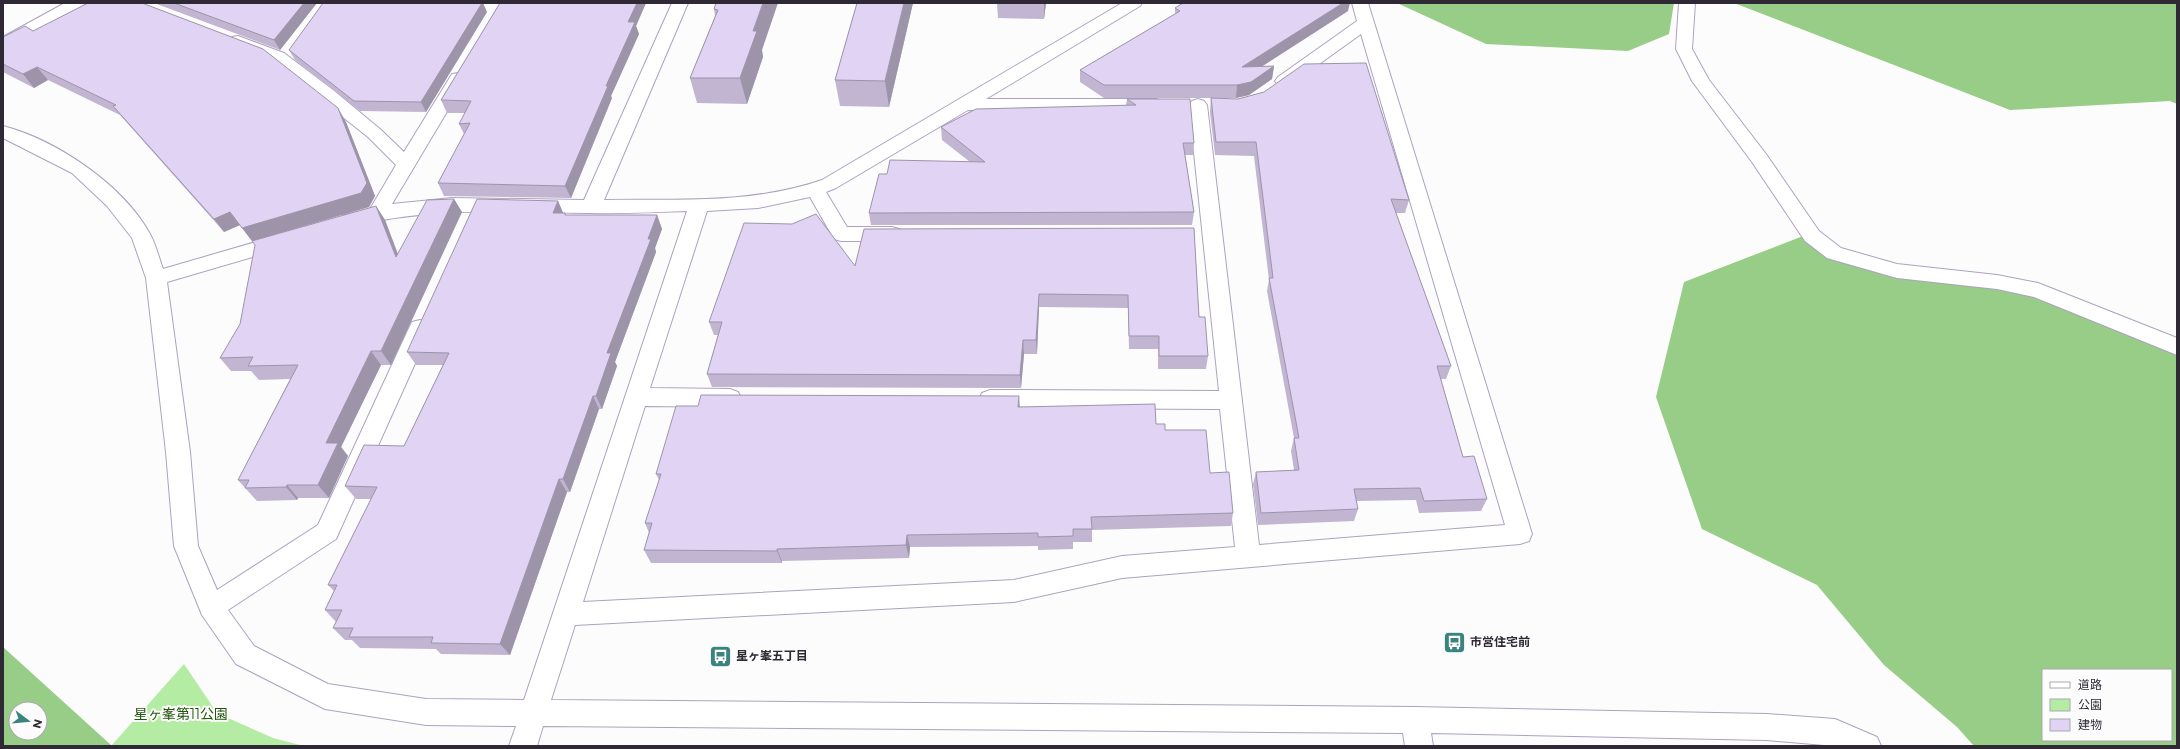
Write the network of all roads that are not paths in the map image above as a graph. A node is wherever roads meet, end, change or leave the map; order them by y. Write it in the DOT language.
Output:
graph roads {
  1 [pos="77,3"];
  2 [pos="680,3"];
  3 [pos="1134,3"];
  4 [pos="1686,3"];
  5 [pos="1363,13"];
  6 [pos="225,36"];
  7 [pos="3,44"];
  8 [pos="466,63"];
  9 [pos="1269,91"];
  10 [pos="964,104"];
  11 [pos="3,132"];
  12 [pos="406,164"];
  13 [pos="815,190"];
  14 [pos="476,205"];
  15 [pos="699,205"];
  16 [pos="591,207"];
  17 [pos="377,213"];
  18 [pos="331,226"];
  19 [pos="466,226"];
  20 [pos="912,234"];
  21 [pos="301,235"];
  22 [pos="156,278"];
  23 [pos="430,306"];
  24 [pos="2177,347"];
  25 [pos="636,397"];
  26 [pos="747,398"];
  27 [pos="969,399"];
  28 [pos="1231,400"];
  29 [pos="1248,557"];
  30 [pos="211,607"];
  31 [pos="565,614"];
  32 [pos="533,713"];
  33 [pos="1417,733"];
  34 [pos="523,746"];
  35 [pos="1867,746"];
  1 -- 7 [label="street"];
  2 -- 16 [label="street"];
  3 -- 10 [label="street"];
  4 -- 24 [label="street"];
  5 -- 9 [label="street"];
  5 -- 29 [label="street"];
  6 -- 12 [label="street"];
  8 -- 12 [label="street"];
  10 -- 13 [label="street"];
  10 -- 28 [label="street"];
  11 -- 22 [label="street"];
  12 -- 17 [label="street"];
  13 -- 15 [label="street"];
  13 -- 20 [label="street"];
  14 -- 16 [label="street"];
  14 -- 17 [label="street"];
  14 -- 19 [label="street"];
  15 -- 16 [label="street"];
  15 -- 25 [label="street"];
  17 -- 18 [label="street"];
  21 -- 22 [label="street"];
  22 -- 30 [label="street"];
  23 -- 30 [label="street"];
  25 -- 26 [label="street"];
  25 -- 31 [label="street"];
  27 -- 28 [label="street"];
  28 -- 29 [label="street"];
  29 -- 31 [label="street"];
  30 -- 32 [label="street"];
  31 -- 32 [label="street"];
  32 -- 33 [label="street"];
  32 -- 34 [label="street"];
  33 -- 35 [label="street"];
}
